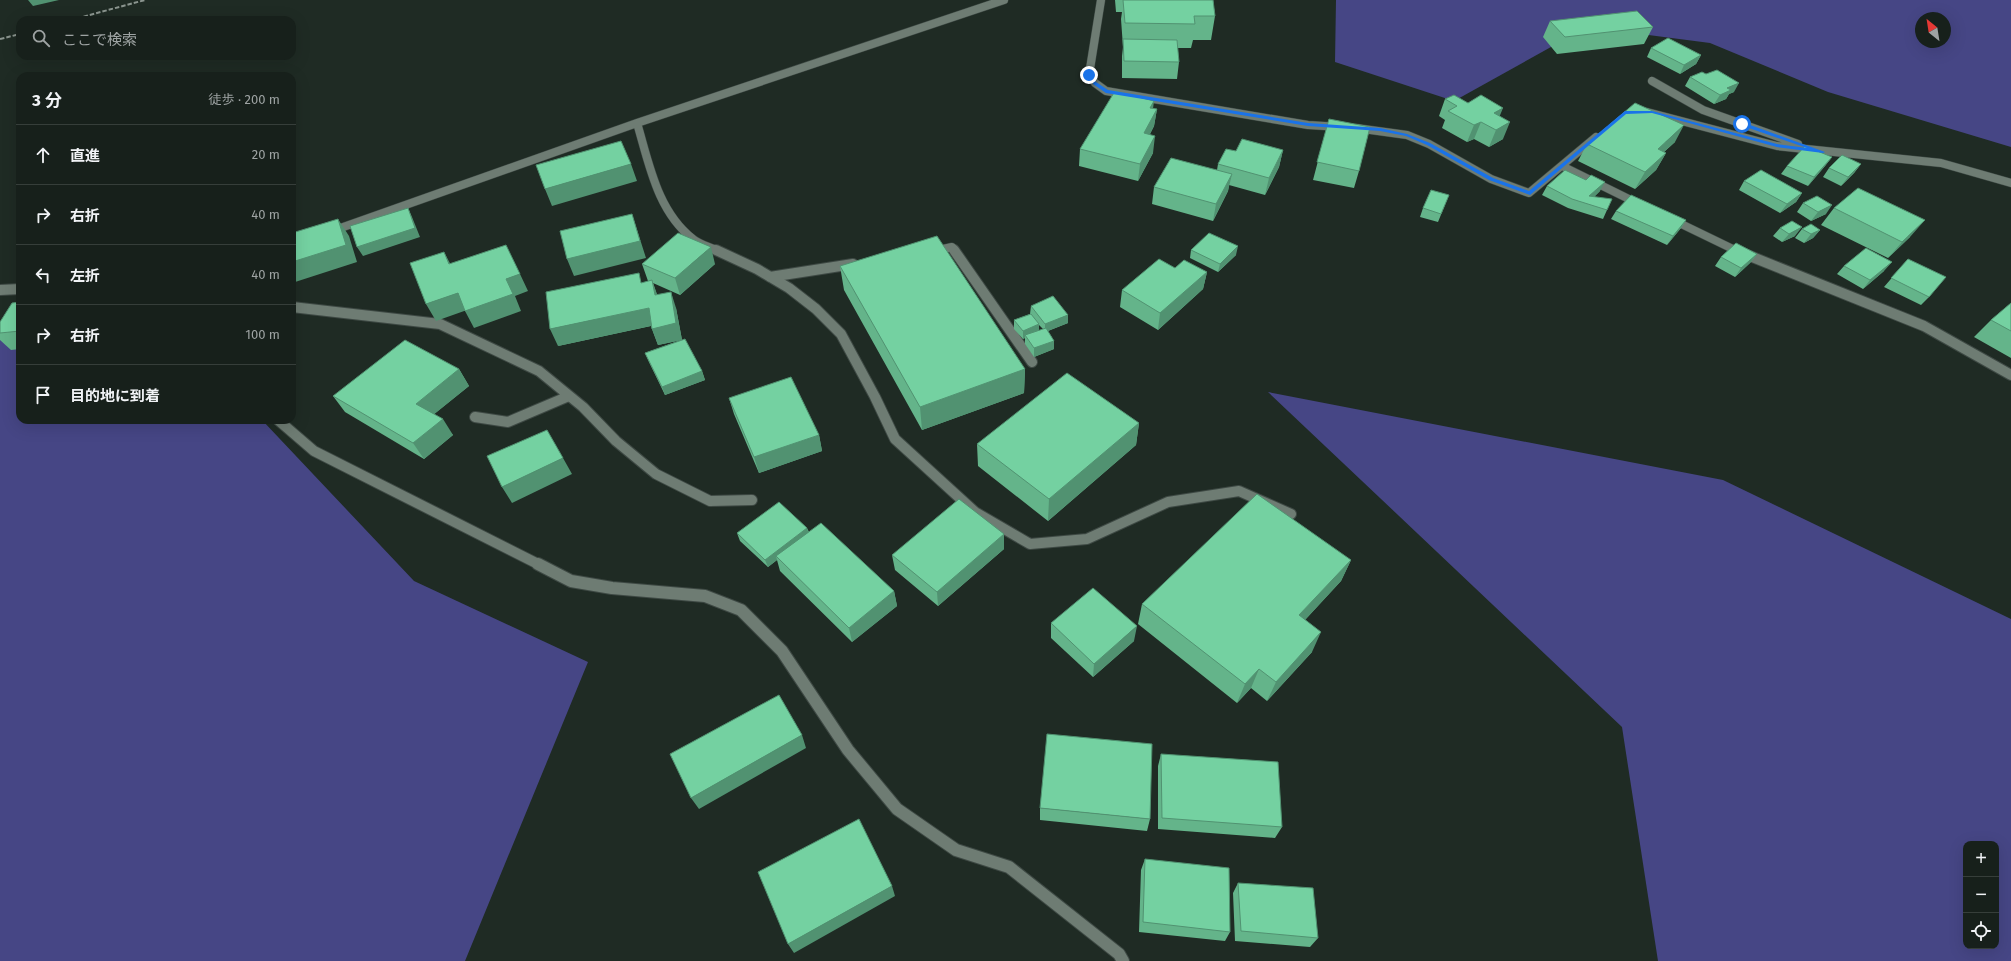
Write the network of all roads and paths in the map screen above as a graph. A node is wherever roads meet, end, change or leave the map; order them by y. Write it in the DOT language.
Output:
graph roads {
  1 [pos="1004,0"];
  2 [pos="1100,0"];
  3 [pos="1652,81"];
  4 [pos="1638,112"];
  5 [pos="637,123"];
  6 [pos="1602,132"];
  7 [pos="1823,152"];
  8 [pos="1562,166"];
  9 [pos="2011,183"];
  10 [pos="1647,208"];
  11 [pos="1662,214"];
  12 [pos="321,234"];
  13 [pos="922,252"];
  14 [pos="861,262"];
  15 [pos="770,277"];
  16 [pos="16,289"];
  17 [pos="0,290"];
  18 [pos="296,307"];
  19 [pos="1032,362"];
  20 [pos="2011,375"];
  21 [pos="569,396"];
  22 [pos="475,417"];
  23 [pos="283,424"];
  24 [pos="752,500"];
  25 [pos="1291,514"];
  26 [pos="1123,961"];
  1 -- 5 [label="street"];
  2 -- 8 [label="street"];
  3 -- 7 [label="street"];
  4 -- 7 [label="street"];
  5 -- 12 [label="street"];
  5 -- 15 [label="street"];
  6 -- 8 [label="street"];
  7 -- 9 [label="street"];
  8 -- 10 [label="street"];
  11 -- 20 [label="street"];
  13 -- 19 [label="street"];
  14 -- 15 [label="street"];
  15 -- 25 [label="street"];
  16 -- 17 [label="street"];
  18 -- 21 [label="street"];
  21 -- 22 [label="street"];
  21 -- 24 [label="street"];
  23 -- 26 [label="street"];
}
